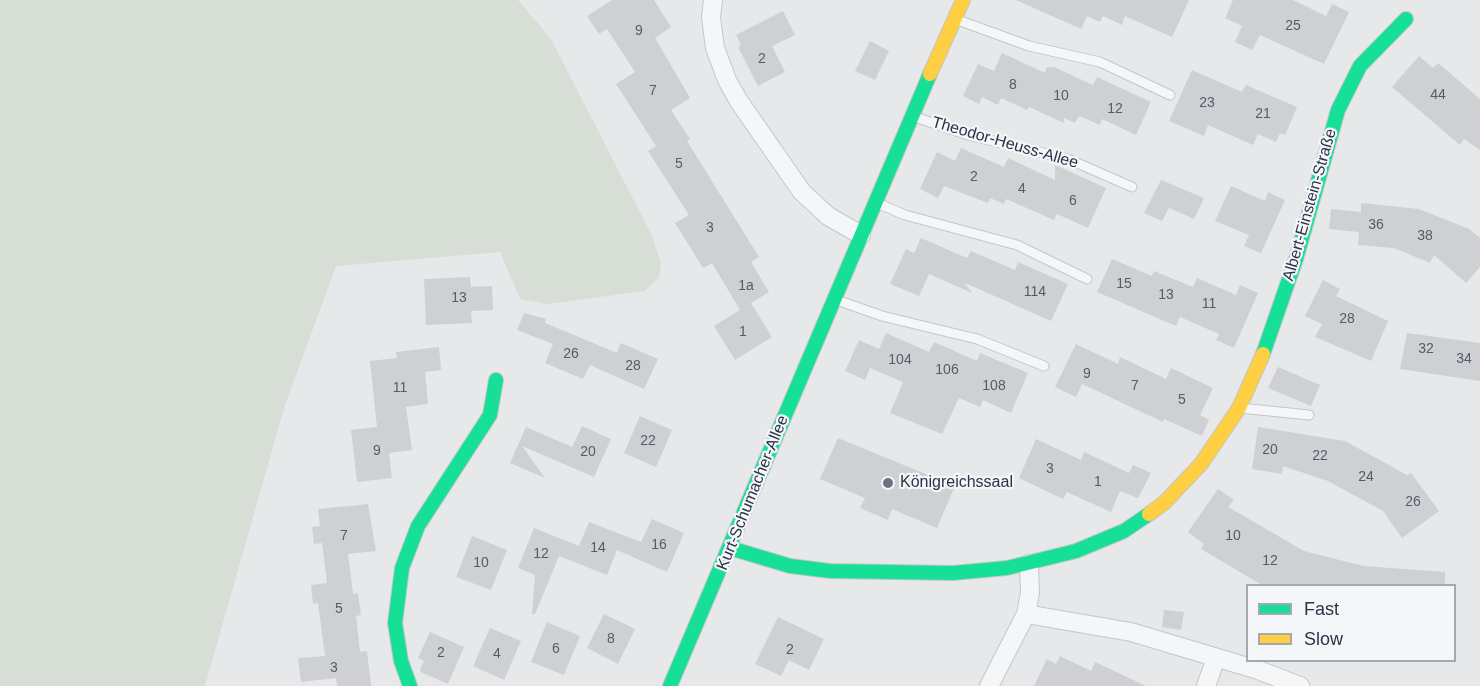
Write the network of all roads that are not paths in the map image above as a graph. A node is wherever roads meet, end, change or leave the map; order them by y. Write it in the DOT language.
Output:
graph roads {
  1 [pos="713,0"];
  2 [pos="963,0"];
  3 [pos="954,19"];
  4 [pos="1406,19"];
  5 [pos="1170,95"];
  6 [pos="911,115"];
  7 [pos="1132,187"];
  8 [pos="874,202"];
  9 [pos="861,235"];
  10 [pos="1087,279"];
  11 [pos="834,299"];
  12 [pos="1044,366"];
  13 [pos="496,380"];
  14 [pos="1239,408"];
  15 [pos="1309,415"];
  16 [pos="730,548"];
  17 [pos="1029,564"];
  18 [pos="1026,614"];
  19 [pos="1216,658"];
  20 [pos="410,686"];
  21 [pos="670,686"];
  22 [pos="989,686"];
  23 [pos="1206,686"];
  24 [pos="1300,686"];
  1 -- 9 [label="street"];
  2 -- 3 [label="street, Theodor-Heuss-Allee"];
  3 -- 5 [label="lane"];
  3 -- 6 [label="street, Theodor-Heuss-Allee"];
  4 -- 14 [label="street, Albert-Einstein-Straße"];
  6 -- 7 [label="lane, Theodor-Heuss-Allee"];
  6 -- 8 [label="street, Theodor-Heuss-Allee"];
  8 -- 9 [label="street, Theodor-Heuss-Allee"];
  8 -- 10 [label="lane"];
  9 -- 11 [label="street, Kurt-Schumacher-Allee"];
  11 -- 12 [label="lane"];
  11 -- 16 [label="street, Kurt-Schumacher-Allee"];
  13 -- 20 [label="street"];
  14 -- 15 [label="lane"];
  14 -- 17 [label="street, Albert-Einstein-Straße"];
  16 -- 17 [label="street, Albert-Einstein-Straße"];
  16 -- 21 [label="street, Kurt-Schumacher-Allee"];
  17 -- 18 [label="street"];
  18 -- 19 [label="street"];
  18 -- 22 [label="street"];
  19 -- 23 [label="street"];
  19 -- 24 [label="street"];
}
